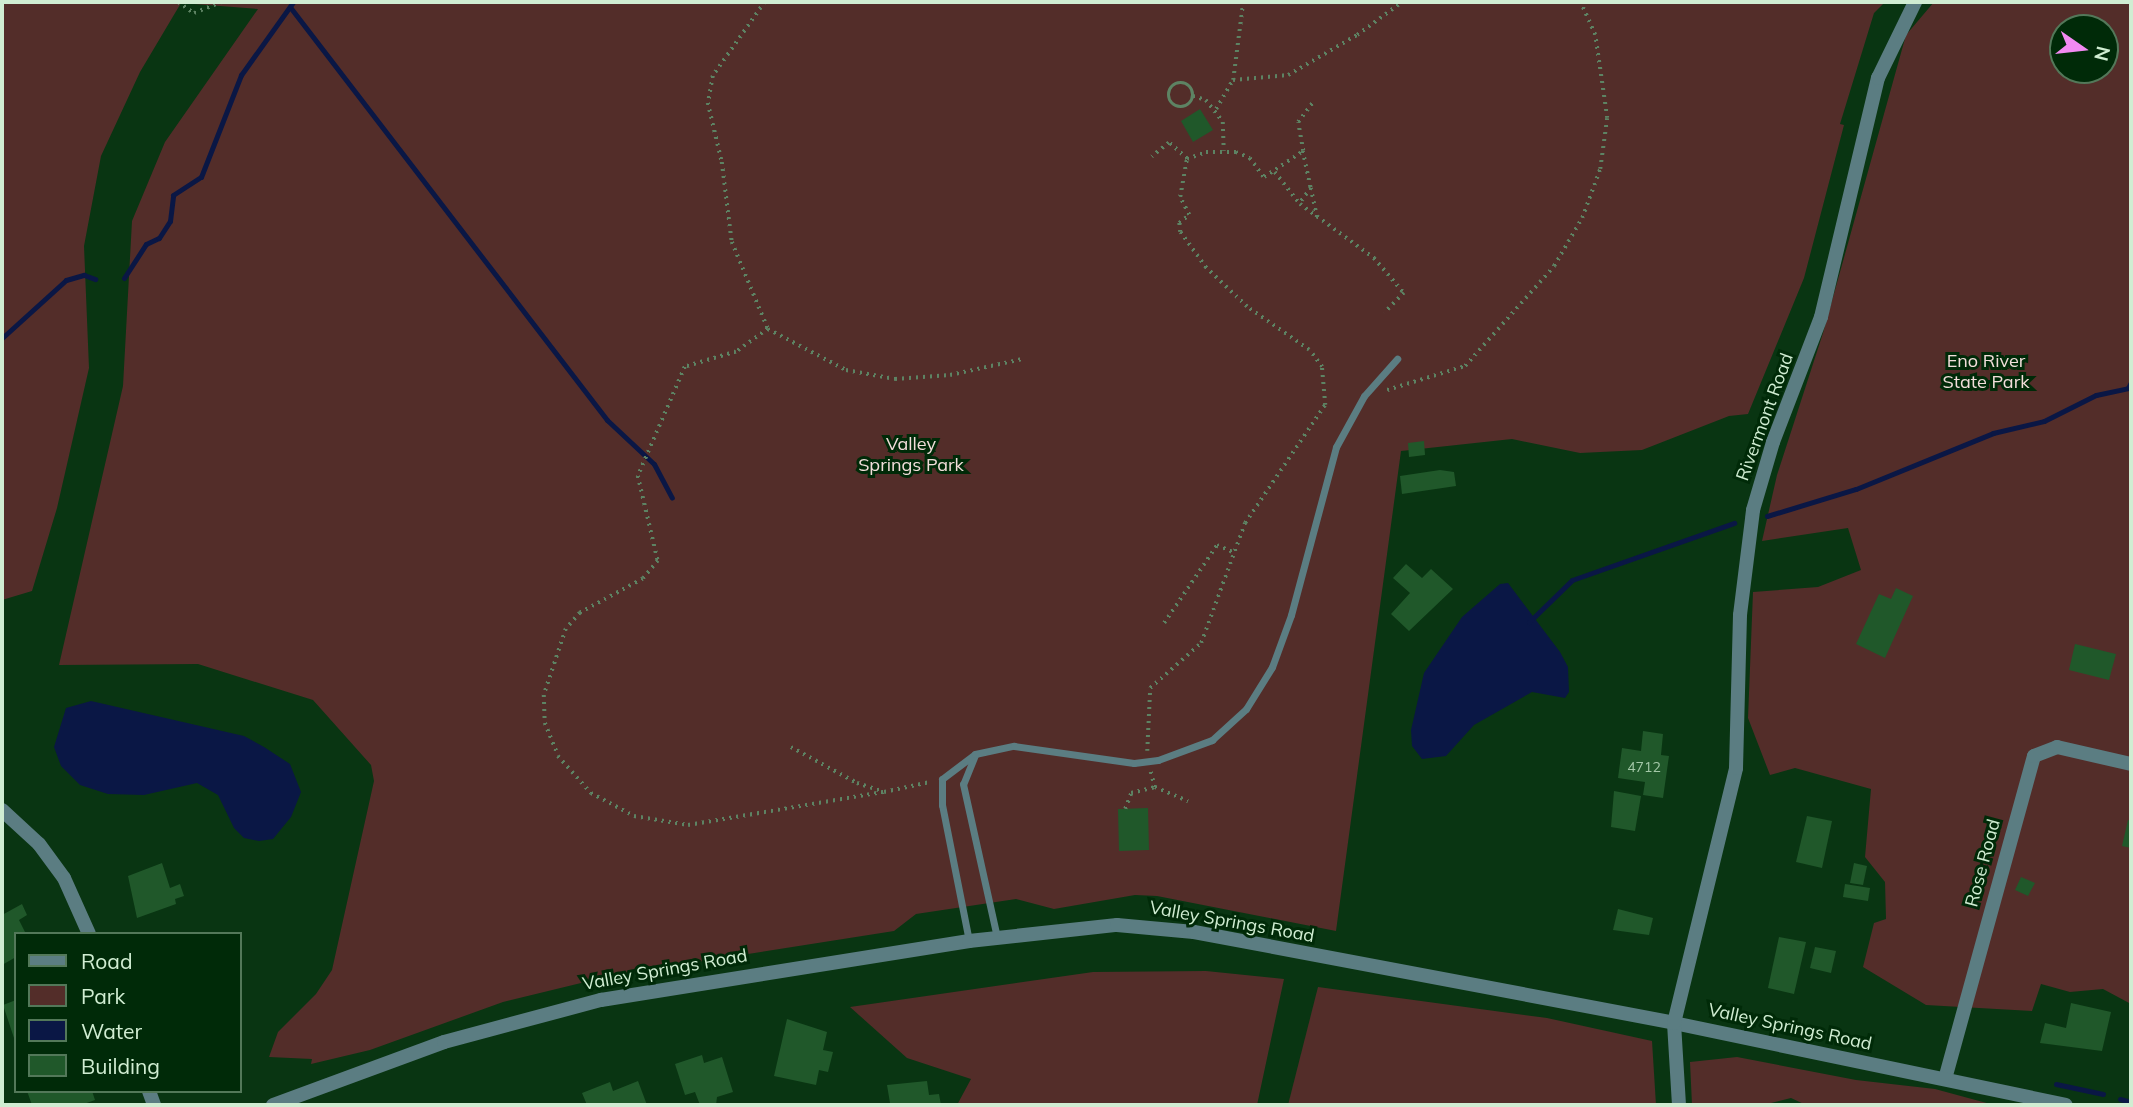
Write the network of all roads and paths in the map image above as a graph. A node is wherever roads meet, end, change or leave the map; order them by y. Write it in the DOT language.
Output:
graph roads {
  1 [pos="178,2"];
  2 [pos="221,2"];
  3 [pos="765,2"];
  4 [pos="1243,2"];
  5 [pos="1402,2"];
  6 [pos="1580,2"];
  7 [pos="1915,2"];
  8 [pos="1233,80"];
  9 [pos="1193,96"];
  10 [pos="1313,102"];
  11 [pos="1216,109"];
  12 [pos="1224,150"];
  13 [pos="1303,151"];
  14 [pos="1152,156"];
  15 [pos="1187,159"];
  16 [pos="1275,172"];
  17 [pos="1311,188"];
  18 [pos="1300,204"];
  19 [pos="1317,219"];
  20 [pos="1385,313"];
  21 [pos="768,329"];
  22 [pos="1022,359"];
  23 [pos="1397,359"];
  24 [pos="1364,396"];
  25 [pos="1233,552"];
  26 [pos="1164,623"];
  27 [pos="791,747"];
  28 [pos="975,754"];
  29 [pos="1148,762"];
  30 [pos="2131,764"];
  31 [pos="942,779"];
  32 [pos="1155,787"];
  33 [pos="884,792"];
  34 [pos="1188,801"];
  35 [pos="1125,809"];
  36 [pos="2,810"];
  37 [pos="88,932"];
  38 [pos="997,937"];
  39 [pos="969,941"];
  40 [pos="1674,1023"];
  41 [pos="1945,1079"];
  42 [pos="273,1105"];
  43 [pos="1679,1105"];
  44 [pos="2066,1105"];
  1 -- 2 [label="path"];
  3 -- 21 [label="path"];
  4 -- 8 [label="path"];
  5 -- 8 [label="path"];
  6 -- 24 [label="path"];
  7 -- 40 [label="street, Rivermont Road"];
  8 -- 11 [label="path"];
  9 -- 9 [label="path"];
  9 -- 11 [label="path"];
  10 -- 13 [label="path"];
  11 -- 12 [label="path"];
  12 -- 15 [label="path"];
  12 -- 16 [label="path"];
  13 -- 16 [label="path"];
  13 -- 17 [label="path"];
  14 -- 15 [label="path"];
  15 -- 25 [label="path"];
  16 -- 18 [label="path"];
  17 -- 18 [label="path"];
  17 -- 19 [label="path"];
  18 -- 19 [label="path"];
  19 -- 20 [label="path"];
  21 -- 22 [label="path"];
  21 -- 33 [label="path"];
  23 -- 24 [label="lane"];
  24 -- 29 [label="lane"];
  25 -- 26 [label="path"];
  25 -- 29 [label="path"];
  27 -- 33 [label="path"];
  28 -- 29 [label="lane"];
  28 -- 31 [label="lane"];
  28 -- 38 [label="lane"];
  29 -- 32 [label="path"];
  30 -- 41 [label="street, Rose Road"];
  31 -- 33 [label="path"];
  31 -- 39 [label="lane"];
  32 -- 34 [label="path"];
  32 -- 35 [label="path"];
  36 -- 37 [label="street"];
  38 -- 39 [label="street, Valley Springs Road"];
  38 -- 40 [label="street, Valley Springs Road"];
  39 -- 42 [label="street, Valley Springs Road"];
  40 -- 41 [label="street, Valley Springs Road"];
  40 -- 43 [label="street, Rivermont Road"];
  41 -- 44 [label="street, Valley Springs Road"];
}
